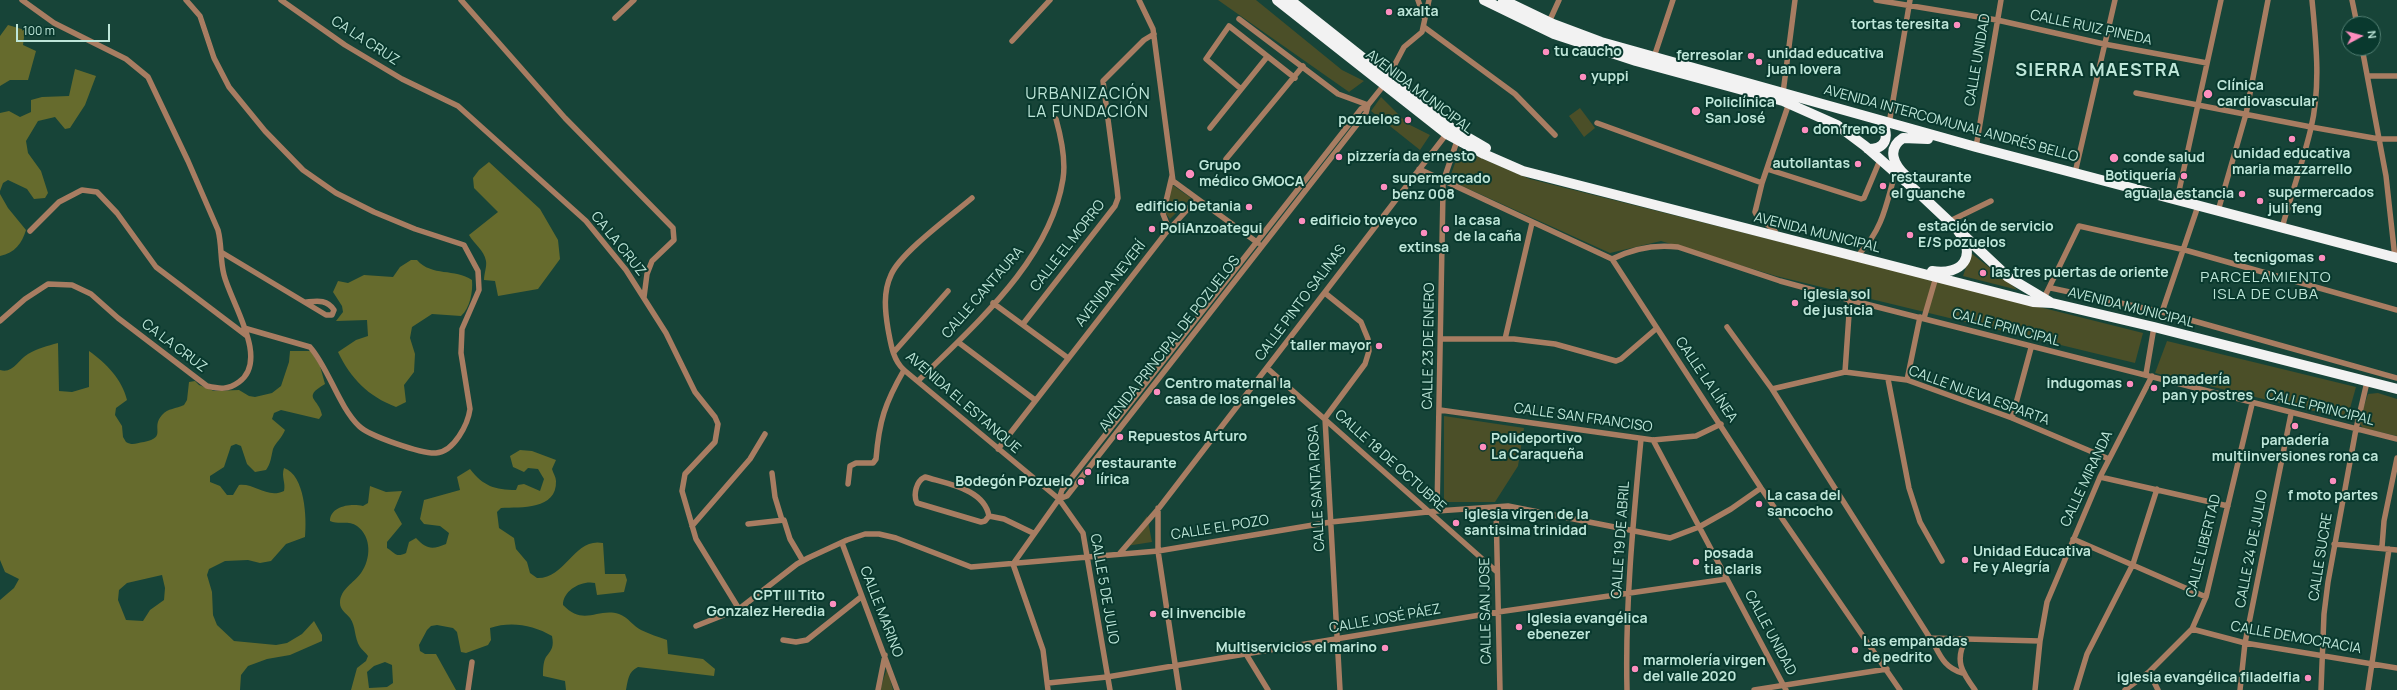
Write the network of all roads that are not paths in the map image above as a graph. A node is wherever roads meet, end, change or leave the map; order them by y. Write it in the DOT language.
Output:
graph roads {
  1 [pos="22,0"];
  2 [pos="186,0"];
  3 [pos="281,0"];
  4 [pos="461,0"];
  5 [pos="634,0"];
  6 [pos="1050,0"];
  7 [pos="1139,0"];
  8 [pos="1276,0"];
  9 [pos="1290,0"];
  10 [pos="1418,0"];
  11 [pos="1429,0"];
  12 [pos="1484,0"];
  13 [pos="1503,0"];
  14 [pos="1559,0"];
  15 [pos="1673,0"];
  16 [pos="1795,0"];
  17 [pos="1876,0"];
  18 [pos="1910,0"];
  19 [pos="2001,0"];
  20 [pos="2115,0"];
  21 [pos="2221,0"];
  22 [pos="2268,0"];
  23 [pos="2312,0"];
  24 [pos="2352,0"];
  25 [pos="1909,7"];
  26 [pos="2355,16"];
  27 [pos="615,18"];
  28 [pos="1239,19"];
  29 [pos="1424,20"];
  30 [pos="1997,20"];
  31 [pos="1549,22"];
  32 [pos="1424,27"];
  33 [pos="1154,34"];
  34 [pos="1012,41"];
  35 [pos="2104,44"];
  36 [pos="1267,56"];
  37 [pos="2364,56"];
  38 [pos="1654,57"];
  39 [pos="2207,63"];
  40 [pos="1303,66"];
  41 [pos="2368,76"];
  42 [pos="2397,76"];
  43 [pos="1295,78"];
  44 [pos="1386,81"];
  45 [pos="1241,89"];
  46 [pos="1783,92"];
  47 [pos="2136,93"];
  48 [pos="1789,103"];
  49 [pos="2197,104"];
  50 [pos="1368,105"];
  51 [pos="2246,114"];
  52 [pos="1056,119"];
  53 [pos="1597,123"];
  54 [pos="1886,123"];
  55 [pos="2311,127"];
  56 [pos="1210,128"];
  57 [pos="1449,131"];
  58 [pos="1555,135"];
  59 [pos="1458,137"];
  60 [pos="2379,139"];
  61 [pos="2397,139"];
  62 [pos="1976,147"];
  63 [pos="1868,149"];
  64 [pos="1226,159"];
  65 [pos="1880,160"];
  66 [pos="1419,169"];
  67 [pos="1767,169"];
  68 [pos="2075,173"];
  69 [pos="1895,174"];
  70 [pos="1172,176"];
  71 [pos="1444,182"];
  72 [pos="1762,184"];
  73 [pos="1922,196"];
  74 [pos="972,198"];
  75 [pos="1197,199"];
  76 [pos="2177,200"];
  77 [pos="1991,201"];
  78 [pos="2198,206"];
  79 [pos="1675,209"];
  80 [pos="2218,211"];
  81 [pos="1950,221"];
  82 [pos="1532,223"];
  83 [pos="2282,228"];
  84 [pos="1169,229"];
  85 [pos="30,231"];
  86 [pos="1775,231"];
  87 [pos="1958,231"];
  88 [pos="1259,244"];
  89 [pos="2185,250"];
  90 [pos="221,252"];
  91 [pos="1860,253"];
  92 [pos="2396,258"];
  93 [pos="1612,259"];
  94 [pos="1936,277"];
  95 [pos="2051,288"];
  96 [pos="948,291"];
  97 [pos="1325,292"];
  98 [pos="644,297"];
  99 [pos="1850,300"];
  100 [pos="2048,300"];
  101 [pos="306,302"];
  102 [pos="993,303"];
  103 [pos="2397,310"];
  104 [pos="2162,312"];
  105 [pos="1922,317"];
  106 [pos="0,321"];
  107 [pos="1023,324"];
  108 [pos="1727,326"];
  109 [pos="2154,327"];
  110 [pos="244,328"];
  111 [pos="1657,328"];
  112 [pos="247,336"];
  113 [pos="1181,338"];
  114 [pos="1441,339"];
  115 [pos="1505,339"];
  116 [pos="958,342"];
  117 [pos="1187,342"];
  118 [pos="2031,348"];
  119 [pos="894,352"];
  120 [pos="1068,358"];
  121 [pos="1267,368"];
  122 [pos="904,370"];
  123 [pos="1845,372"];
  124 [pos="2146,374"];
  125 [pos="2152,376"];
  126 [pos="2397,378"];
  127 [pos="1888,379"];
  128 [pos="1907,380"];
  129 [pos="918,381"];
  130 [pos="2367,382"];
  131 [pos="1772,388"];
  132 [pos="2397,389"];
  133 [pos="1035,400"];
  134 [pos="2252,404"];
  135 [pos="1440,410"];
  136 [pos="2291,414"];
  137 [pos="1325,418"];
  138 [pos="2012,418"];
  139 [pos="1721,424"];
  140 [pos="2356,429"];
  141 [pos="1109,431"];
  142 [pos="765,434"];
  143 [pos="1114,435"];
  144 [pos="1641,439"];
  145 [pos="1653,440"];
  146 [pos="2397,440"];
  147 [pos="998,449"];
  148 [pos="2108,458"];
  149 [pos="2397,458"];
  150 [pos="772,473"];
  151 [pos="2100,477"];
  152 [pos="848,484"];
  153 [pos="1761,488"];
  154 [pos="2156,489"];
  155 [pos="1060,499"];
  156 [pos="2228,506"];
  157 [pos="1496,507"];
  158 [pos="1158,508"];
  159 [pos="1437,511"];
  160 [pos="1428,512"];
  161 [pos="989,516"];
  162 [pos="782,520"];
  163 [pos="1331,522"];
  164 [pos="748,524"];
  165 [pos="692,526"];
  166 [pos="1699,527"];
  167 [pos="1632,530"];
  168 [pos="1033,533"];
  169 [pos="2073,539"];
  170 [pos="842,543"];
  171 [pos="2334,544"];
  172 [pos="2382,547"];
  173 [pos="2389,549"];
  174 [pos="2397,550"];
  175 [pos="1158,551"];
  176 [pos="1120,553"];
  177 [pos="1089,557"];
  178 [pos="803,561"];
  179 [pos="1942,561"];
  180 [pos="1012,564"];
  181 [pos="2133,564"];
  182 [pos="1497,572"];
  183 [pos="1727,579"];
  184 [pos="1628,593"];
  185 [pos="861,596"];
  186 [pos="2206,596"];
  187 [pos="739,609"];
  188 [pos="1498,612"];
  189 [pos="696,626"];
  190 [pos="2192,629"];
  191 [pos="1930,638"];
  192 [pos="1337,639"];
  193 [pos="1966,639"];
  194 [pos="783,640"];
  195 [pos="2040,641"];
  196 [pos="2245,643"];
  197 [pos="1246,654"];
  198 [pos="885,655"];
  199 [pos="2322,656"];
  200 [pos="472,662"];
  201 [pos="2371,663"];
  202 [pos="1174,665"];
  203 [pos="2397,668"];
  204 [pos="1887,669"];
  205 [pos="1962,672"];
  206 [pos="2149,672"];
  207 [pos="1107,677"];
  208 [pos="1048,683"];
  209 [pos="1785,688"];
  210 [pos="468,690"];
  211 [pos="878,690"];
  212 [pos="897,690"];
  213 [pos="1048,690"];
  214 [pos="1110,690"];
  215 [pos="1179,690"];
  216 [pos="1268,690"];
  217 [pos="1340,690"];
  218 [pos="1500,690"];
  219 [pos="1627,690"];
  220 [pos="1754,690"];
  221 [pos="1900,690"];
  222 [pos="1975,690"];
  223 [pos="2035,690"];
  224 [pos="2076,690"];
  225 [pos="2125,690"];
  226 [pos="2158,690"];
  227 [pos="2240,690"];
  228 [pos="2321,690"];
  229 [pos="2368,690"];
  1 -- 90 [label="street, CA LA CRUZ"];
  2 -- 110 [label="street"];
  3 -- 98 [label="street, CA LA CRUZ"];
  4 -- 98 [label="street"];
  5 -- 27 [label="street"];
  6 -- 34 [label="street"];
  7 -- 33 [label="street"];
  8 -- 44 [label="highway, AVENIDA MUNICIPAL"];
  9 -- 44 [label="highway, AVENIDA MUNICIPAL"];
  10 -- 29 [label="street"];
  11 -- 29 [label="street"];
  12 -- 48 [label="highway, AVENIDA INTERCOMUNAL ANDRÉS BELLO"];
  13 -- 31 [label="highway, AVENIDA INTERCOMUNAL ANDRÉS BELLO"];
  14 -- 31 [label="street"];
  15 -- 38 [label="street"];
  16 -- 46 [label="street"];
  17 -- 25 [label="street, CALLE RUIZ PINEDA"];
  18 -- 25 [label="street"];
  19 -- 30 [label="street, CALLE UNIDAD"];
  20 -- 35 [label="street"];
  21 -- 39 [label="street"];
  22 -- 51 [label="street"];
  23 -- 55 [label="street"];
  24 -- 26 [label="street"];
  25 -- 30 [label="street, CALLE RUIZ PINEDA"];
  25 -- 54 [label="street"];
  28 -- 40 [label="street"];
  29 -- 32 [label="street"];
  30 -- 35 [label="street, CALLE RUIZ PINEDA"];
  30 -- 62 [label="street, CALLE UNIDAD"];
  31 -- 38 [label="highway, AVENIDA INTERCOMUNAL ANDRÉS BELLO"];
  32 -- 44 [label="street, AVENIDA PRINCIPAL DE POZUELOS"];
  32 -- 58 [label="street"];
  33 -- 70 [label="street"];
  33 -- 107 [label="street, CALLE EL MORRO"];
  35 -- 39 [label="street, CALLE RUIZ PINEDA"];
  35 -- 68 [label="street"];
  36 -- 43 [label="street"];
  36 -- 45 [label="street"];
  36 -- 45 [label="street"];
  37 -- 41 [label="street"];
  38 -- 46 [label="highway, AVENIDA INTERCOMUNAL ANDRÉS BELLO"];
  39 -- 49 [label="street"];
  40 -- 43 [label="street"];
  40 -- 50 [label="street"];
  41 -- 42 [label="street"];
  41 -- 60 [label="street"];
  43 -- 64 [label="street"];
  44 -- 50 [label="street, AVENIDA PRINCIPAL DE POZUELOS"];
  44 -- 57 [label="highway, AVENIDA MUNICIPAL"];
  45 -- 56 [label="street"];
  46 -- 54 [label="highway, AVENIDA INTERCOMUNAL ANDRÉS BELLO"];
  47 -- 49 [label="street"];
  48 -- 63 [label="highway, AVENIDA INTERCOMUNAL ANDRÉS BELLO"];
  48 -- 67 [label="street"];
  49 -- 51 [label="street"];
  49 -- 76 [label="street"];
  50 -- 88 [label="street, AVENIDA PRINCIPAL DE POZUELOS"];
  51 -- 55 [label="street"];
  51 -- 80 [label="street"];
  52 -- 102 [label="street, CALLE CANTAURA"];
  53 -- 72 [label="street"];
  54 -- 62 [label="highway, AVENIDA INTERCOMUNAL ANDRÉS BELLO"];
  54 -- 63 [label="highway"];
  55 -- 60 [label="street"];
  55 -- 83 [label="street"];
  57 -- 59 [label="highway, AVENIDA MUNICIPAL"];
  57 -- 66 [label="street, CALLE PINTO SALINAS"];
  59 -- 71 [label="street, CALLE 23 DE ENERO"];
  59 -- 79 [label="highway, AVENIDA MUNICIPAL"];
  60 -- 61 [label="street"];
  60 -- 92 [label="street"];
  62 -- 68 [label="highway, AVENIDA INTERCOMUNAL ANDRÉS BELLO"];
  62 -- 73 [label="highway"];
  63 -- 65 [label="highway, AVENIDA INTERCOMUNAL ANDRÉS BELLO"];
  65 -- 67 [label="street"];
  65 -- 69 [label="highway, AVENIDA INTERCOMUNAL ANDRÉS BELLO"];
  66 -- 71 [label="street"];
  66 -- 97 [label="street, CALLE PINTO SALINAS"];
  67 -- 72 [label="street"];
  68 -- 76 [label="highway, AVENIDA INTERCOMUNAL ANDRÉS BELLO"];
  69 -- 73 [label="highway, AVENIDA INTERCOMUNAL ANDRÉS BELLO"];
  69 -- 91 [label="street"];
  70 -- 75 [label="street"];
  70 -- 84 [label="street"];
  71 -- 82 [label="street"];
  71 -- 114 [label="street, CALLE 23 DE ENERO"];
  72 -- 86 [label="street"];
  73 -- 81 [label="highway, AVENIDA INTERCOMUNAL ANDRÉS BELLO"];
  74 -- 119 [label="street, AVENIDA EL ESTANQUE"];
  75 -- 84 [label="street, AVENIDA NEVERÍ"];
  75 -- 88 [label="street"];
  76 -- 78 [label="highway, AVENIDA INTERCOMUNAL ANDRÉS BELLO"];
  77 -- 81 [label="street"];
  78 -- 80 [label="highway, AVENIDA INTERCOMUNAL ANDRÉS BELLO"];
  78 -- 89 [label="street"];
  79 -- 86 [label="highway, AVENIDA MUNICIPAL"];
  79 -- 94 [label="highway, AVENIDA MUNICIPAL"];
  80 -- 83 [label="highway, AVENIDA INTERCOMUNAL ANDRÉS BELLO"];
  81 -- 87 [label="highway, AVENIDA INTERCOMUNAL ANDRÉS BELLO"];
  82 -- 93 [label="street"];
  82 -- 115 [label="street"];
  83 -- 92 [label="highway, AVENIDA INTERCOMUNAL ANDRÉS BELLO"];
  84 -- 120 [label="street, AVENIDA NEVERÍ"];
  85 -- 112 [label="street"];
  86 -- 91 [label="highway, AVENIDA MUNICIPAL"];
  87 -- 91 [label="highway, AVENIDA MUNICIPAL"];
  87 -- 100 [label="highway, AVENIDA INTERCOMUNAL ANDRÉS BELLO"];
  88 -- 113 [label="street, AVENIDA PRINCIPAL DE POZUELOS"];
  88 -- 117 [label="street, AVENIDA PRINCIPAL DE POZUELOS"];
  89 -- 95 [label="street"];
  89 -- 103 [label="street"];
  89 -- 104 [label="street"];
  90 -- 101 [label="street"];
  90 -- 110 [label="street, CA LA CRUZ"];
  93 -- 99 [label="street, CALLE PRINCIPAL"];
  93 -- 111 [label="street, CALLE LA LÍNEA"];
  94 -- 100 [label="highway, AVENIDA MUNICIPAL"];
  94 -- 105 [label="street"];
  95 -- 100 [label="street"];
  95 -- 104 [label="street"];
  96 -- 119 [label="street"];
  97 -- 121 [label="street, CALLE PINTO SALINAS"];
  97 -- 137 [label="street, CALLE SANTA ROSA"];
  98 -- 165 [label="street, CA LA CRUZ"];
  99 -- 105 [label="street, CALLE PRINCIPAL"];
  99 -- 123 [label="street"];
  100 -- 109 [label="highway, AVENIDA MUNICIPAL"];
  102 -- 107 [label="street"];
  102 -- 116 [label="street, CALLE CANTAURA"];
  104 -- 126 [label="street"];
  105 -- 118 [label="street, CALLE PRINCIPAL"];
  105 -- 128 [label="street"];
  106 -- 112 [label="street, CA LA CRUZ"];
  107 -- 120 [label="street"];
  108 -- 131 [label="street"];
  109 -- 124 [label="street"];
  109 -- 130 [label="highway, AVENIDA MUNICIPAL"];
  110 -- 112 [label="street, CA LA CRUZ"];
  111 -- 115 [label="street"];
  111 -- 139 [label="street, CALLE LA LÍNEA"];
  113 -- 117 [label="street"];
  113 -- 141 [label="street, AVENIDA PRINCIPAL DE POZUELOS"];
  114 -- 115 [label="street"];
  114 -- 135 [label="street, CALLE 23 DE ENERO"];
  116 -- 129 [label="street, CALLE CANTAURA"];
  116 -- 133 [label="street"];
  117 -- 143 [label="street, AVENIDA PRINCIPAL DE POZUELOS"];
  118 -- 124 [label="street, CALLE PRINCIPAL"];
  118 -- 138 [label="street"];
  119 -- 122 [label="street, AVENIDA EL ESTANQUE"];
  120 -- 133 [label="street, AVENIDA NEVERÍ"];
  121 -- 137 [label="street, CALLE 18 DE OCTUBRE"];
  121 -- 158 [label="street, CALLE PINTO SALINAS"];
  122 -- 129 [label="street, AVENIDA EL ESTANQUE"];
  122 -- 152 [label="street"];
  123 -- 127 [label="street, CALLE NUEVA ESPARTA"];
  123 -- 131 [label="street, CALLE NUEVA ESPARTA"];
  124 -- 125 [label="street, CALLE PRINCIPAL"];
  125 -- 134 [label="street, CALLE PRINCIPAL"];
  125 -- 148 [label="street, CALLE MIRANDA"];
  127 -- 128 [label="street, CALLE NUEVA ESPARTA"];
  127 -- 179 [label="street"];
  128 -- 138 [label="street, CALLE NUEVA ESPARTA"];
  129 -- 147 [label="street, AVENIDA EL ESTANQUE"];
  130 -- 132 [label="highway, AVENIDA MUNICIPAL"];
  130 -- 140 [label="street, CALLE SUCRE"];
  131 -- 191 [label="street"];
  133 -- 147 [label="street, AVENIDA NEVERÍ"];
  134 -- 136 [label="street, CALLE PRINCIPAL"];
  134 -- 156 [label="street, CALLE LIBERTAD"];
  135 -- 144 [label="street, CALLE SAN FRANCISO"];
  135 -- 159 [label="street, CALLE 23 DE ENERO"];
  136 -- 140 [label="street, CALLE PRINCIPAL"];
  136 -- 196 [label="street, CALLE 24 DE JULIO"];
  137 -- 160 [label="street, CALLE 18 DE OCTUBRE"];
  137 -- 163 [label="street, CALLE SANTA ROSA"];
  138 -- 148 [label="street, CALLE NUEVA ESPARTA"];
  139 -- 145 [label="street, CALLE SAN FRANCISO"];
  139 -- 153 [label="street, CALLE LA LÍNEA"];
  140 -- 146 [label="street, CALLE PRINCIPAL"];
  140 -- 171 [label="street, CALLE SUCRE"];
  141 -- 143 [label="street"];
  141 -- 155 [label="street, AVENIDA PRINCIPAL DE POZUELOS"];
  142 -- 165 [label="street"];
  143 -- 155 [label="street, AVENIDA PRINCIPAL DE POZUELOS"];
  144 -- 145 [label="street, CALLE SAN FRANCISO"];
  144 -- 167 [label="street, CALLE 19 DE ABRIL"];
  145 -- 166 [label="street, CALLE UNIDAD"];
  147 -- 155 [label="street, AVENIDA EL ESTANQUE"];
  148 -- 151 [label="street, CALLE MIRANDA"];
  149 -- 172 [label="street"];
  150 -- 162 [label="street"];
  151 -- 154 [label="street"];
  151 -- 169 [label="street, CALLE MIRANDA"];
  153 -- 166 [label="street, CALLE EL POZO"];
  153 -- 204 [label="street, CALLE LA LÍNEA"];
  154 -- 156 [label="street"];
  154 -- 181 [label="street"];
  155 -- 168 [label="street, AVENIDA PRINCIPAL DE POZUELOS"];
  155 -- 177 [label="street, CALLE 5 DE JULIO"];
  156 -- 186 [label="street, CALLE LIBERTAD"];
  157 -- 159 [label="street, CALLE EL POZO"];
  157 -- 167 [label="street, CALLE EL POZO"];
  157 -- 182 [label="street, CALLE SAN JOSE"];
  158 -- 175 [label="street"];
  158 -- 176 [label="street, CALLE PINTO SALINAS"];
  159 -- 160 [label="street, CALLE EL POZO"];
  160 -- 163 [label="street, CALLE EL POZO"];
  160 -- 182 [label="street, CALLE 18 DE OCTUBRE"];
  161 -- 161 [label="street"];
  161 -- 168 [label="street"];
  162 -- 164 [label="street"];
  162 -- 178 [label="street"];
  163 -- 175 [label="street, CALLE EL POZO"];
  163 -- 192 [label="street, CALLE SANTA ROSA"];
  165 -- 187 [label="street, CA LA CRUZ"];
  166 -- 167 [label="street, CALLE EL POZO"];
  166 -- 183 [label="street, CALLE UNIDAD"];
  167 -- 184 [label="street, CALLE 19 DE ABRIL"];
  168 -- 180 [label="street, AVENIDA PRINCIPAL DE POZUELOS"];
  169 -- 181 [label="street"];
  169 -- 195 [label="street, CALLE MIRANDA"];
  170 -- 178 [label="street, CALLE EL POZO"];
  170 -- 180 [label="street, CALLE EL POZO"];
  170 -- 185 [label="street, CALLE MARINO"];
  171 -- 172 [label="street"];
  171 -- 199 [label="street, CALLE SUCRE"];
  172 -- 173 [label="street"];
  173 -- 174 [label="street"];
  173 -- 201 [label="street"];
  175 -- 176 [label="street, CALLE EL POZO"];
  175 -- 202 [label="street"];
  176 -- 177 [label="street, CALLE EL POZO"];
  177 -- 180 [label="street, CALLE EL POZO"];
  177 -- 207 [label="street, CALLE 5 DE JULIO"];
  178 -- 187 [label="street, CALLE EL POZO"];
  180 -- 208 [label="street"];
  181 -- 186 [label="street"];
  181 -- 224 [label="street"];
  182 -- 188 [label="street, CALLE SAN JOSE"];
  183 -- 184 [label="street, CALLE JOSÉ PÁEZ"];
  183 -- 209 [label="street, CALLE UNIDAD"];
  184 -- 188 [label="street, CALLE JOSÉ PÁEZ"];
  184 -- 219 [label="street, CALLE 19 DE ABRIL"];
  185 -- 194 [label="street"];
  185 -- 198 [label="street, CALLE MARINO"];
  186 -- 190 [label="street, CALLE LIBERTAD"];
  187 -- 189 [label="street, CALLE EL POZO"];
  188 -- 192 [label="street, CALLE JOSÉ PÁEZ"];
  188 -- 218 [label="street, CALLE SAN JOSE"];
  190 -- 196 [label="street, CALLE DEMOCRACIA"];
  190 -- 206 [label="street, CALLE LIBERTAD"];
  191 -- 193 [label="street"];
  191 -- 205 [label="street"];
  192 -- 197 [label="street, CALLE JOSÉ PÁEZ"];
  192 -- 217 [label="street, CALLE SANTA ROSA"];
  193 -- 195 [label="street"];
  193 -- 205 [label="street"];
  195 -- 223 [label="street, CALLE MIRANDA"];
  196 -- 199 [label="street, CALLE DEMOCRACIA"];
  196 -- 227 [label="street, CALLE 24 DE JULIO"];
  197 -- 202 [label="street, CALLE JOSÉ PÁEZ"];
  197 -- 216 [label="street"];
  198 -- 211 [label="street"];
  198 -- 212 [label="street, CALLE MARINO"];
  199 -- 201 [label="street, CALLE DEMOCRACIA"];
  199 -- 228 [label="street, CALLE SUCRE"];
  200 -- 210 [label="street"];
  201 -- 203 [label="street, CALLE DEMOCRACIA"];
  201 -- 229 [label="street"];
  202 -- 207 [label="street, CALLE JOSÉ PÁEZ"];
  202 -- 215 [label="street"];
  204 -- 209 [label="street"];
  204 -- 221 [label="street, CALLE LA LÍNEA"];
  205 -- 222 [label="street"];
  206 -- 225 [label="street, CALLE LIBERTAD"];
  206 -- 226 [label="street"];
  207 -- 208 [label="street, CALLE JOSÉ PÁEZ"];
  207 -- 214 [label="street, CALLE 5 DE JULIO"];
  208 -- 213 [label="street"];
  209 -- 220 [label="street"];
}
